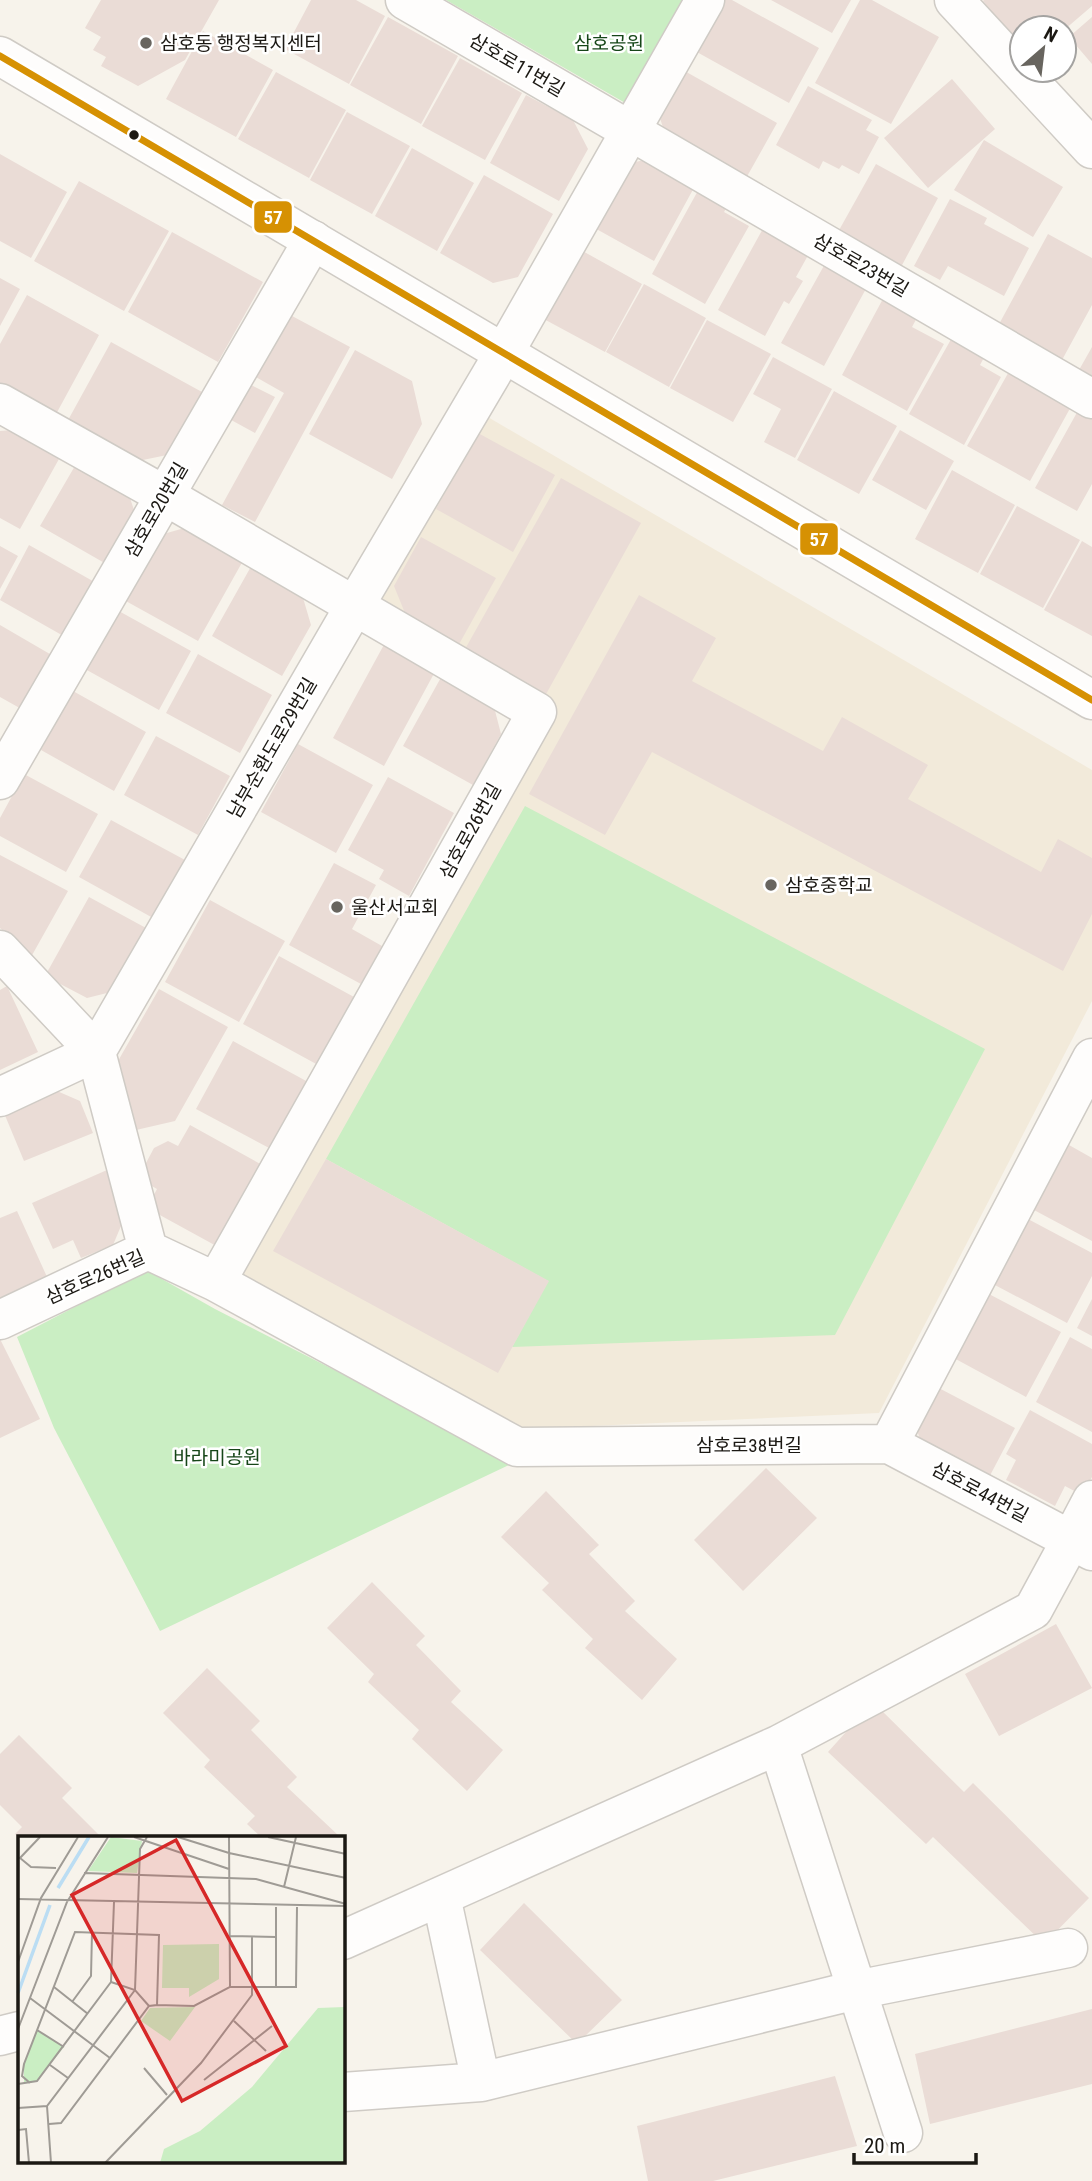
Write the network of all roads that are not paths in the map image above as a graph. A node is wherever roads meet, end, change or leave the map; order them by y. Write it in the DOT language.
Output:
graph roads {
  1 [pos="405,0"];
  2 [pos="705,0"];
  3 [pos="954,0"];
  4 [pos="0,56"];
  5 [pos="630,131"];
  6 [pos="1092,149"];
  7 [pos="313,240"];
  8 [pos="504,354"];
  9 [pos="1092,399"];
  10 [pos="0,403"];
  11 [pos="164,495"];
  12 [pos="354,607"];
  13 [pos="1092,700"];
  14 [pos="0,780"];
  15 [pos="0,950"];
  16 [pos="96,1052"];
  17 [pos="1092,1058"];
  18 [pos="0,1097"];
  19 [pos="148,1250"];
  20 [pos="216,1282"];
  21 [pos="0,1320"];
  22 [pos="889,1444"];
  23 [pos="1092,1500"];
  24 [pos="1082,1545"];
  25 [pos="778,1745"];
  26 [pos="441,1896"];
  27 [pos="345,1939"];
  28 [pos="1068,1948"];
  29 [pos="856,1990"];
  30 [pos="18,2031"];
  31 [pos="0,2036"];
  32 [pos="481,2082"];
  33 [pos="345,2092"];
  34 [pos="903,2133"];
  1 -- 5 [label="street, 삼호로11번길"];
  2 -- 5 [label="street"];
  3 -- 6 [label="street"];
  4 -- 7 [label="street"];
  5 -- 8 [label="street"];
  5 -- 9 [label="street, 삼호로23번길"];
  7 -- 8 [label="street"];
  7 -- 11 [label="street, 삼호로20번길"];
  8 -- 12 [label="street, 남부순환도로29번길"];
  8 -- 13 [label="street"];
  10 -- 11 [label="street, 삼호로26번길"];
  11 -- 12 [label="street, 삼호로26번길"];
  11 -- 14 [label="street, 삼호로20번길"];
  12 -- 16 [label="street, 남부순환도로29번길"];
  12 -- 20 [label="street, 삼호로26번길"];
  15 -- 16 [label="street"];
  16 -- 18 [label="street"];
  16 -- 19 [label="street"];
  17 -- 22 [label="street"];
  19 -- 20 [label="street, 삼호로26번길"];
  19 -- 21 [label="street, 삼호로26번길"];
  20 -- 22 [label="street, 삼호로38번길"];
  22 -- 24 [label="street, 삼호로44번길"];
  23 -- 24 [label="street"];
  24 -- 25 [label="street"];
  25 -- 26 [label="street"];
  25 -- 29 [label="street"];
  26 -- 27 [label="street"];
  26 -- 32 [label="street"];
  28 -- 29 [label="street"];
  29 -- 32 [label="street"];
  29 -- 34 [label="street"];
  30 -- 31 [label="street"];
  32 -- 33 [label="street"];
}
